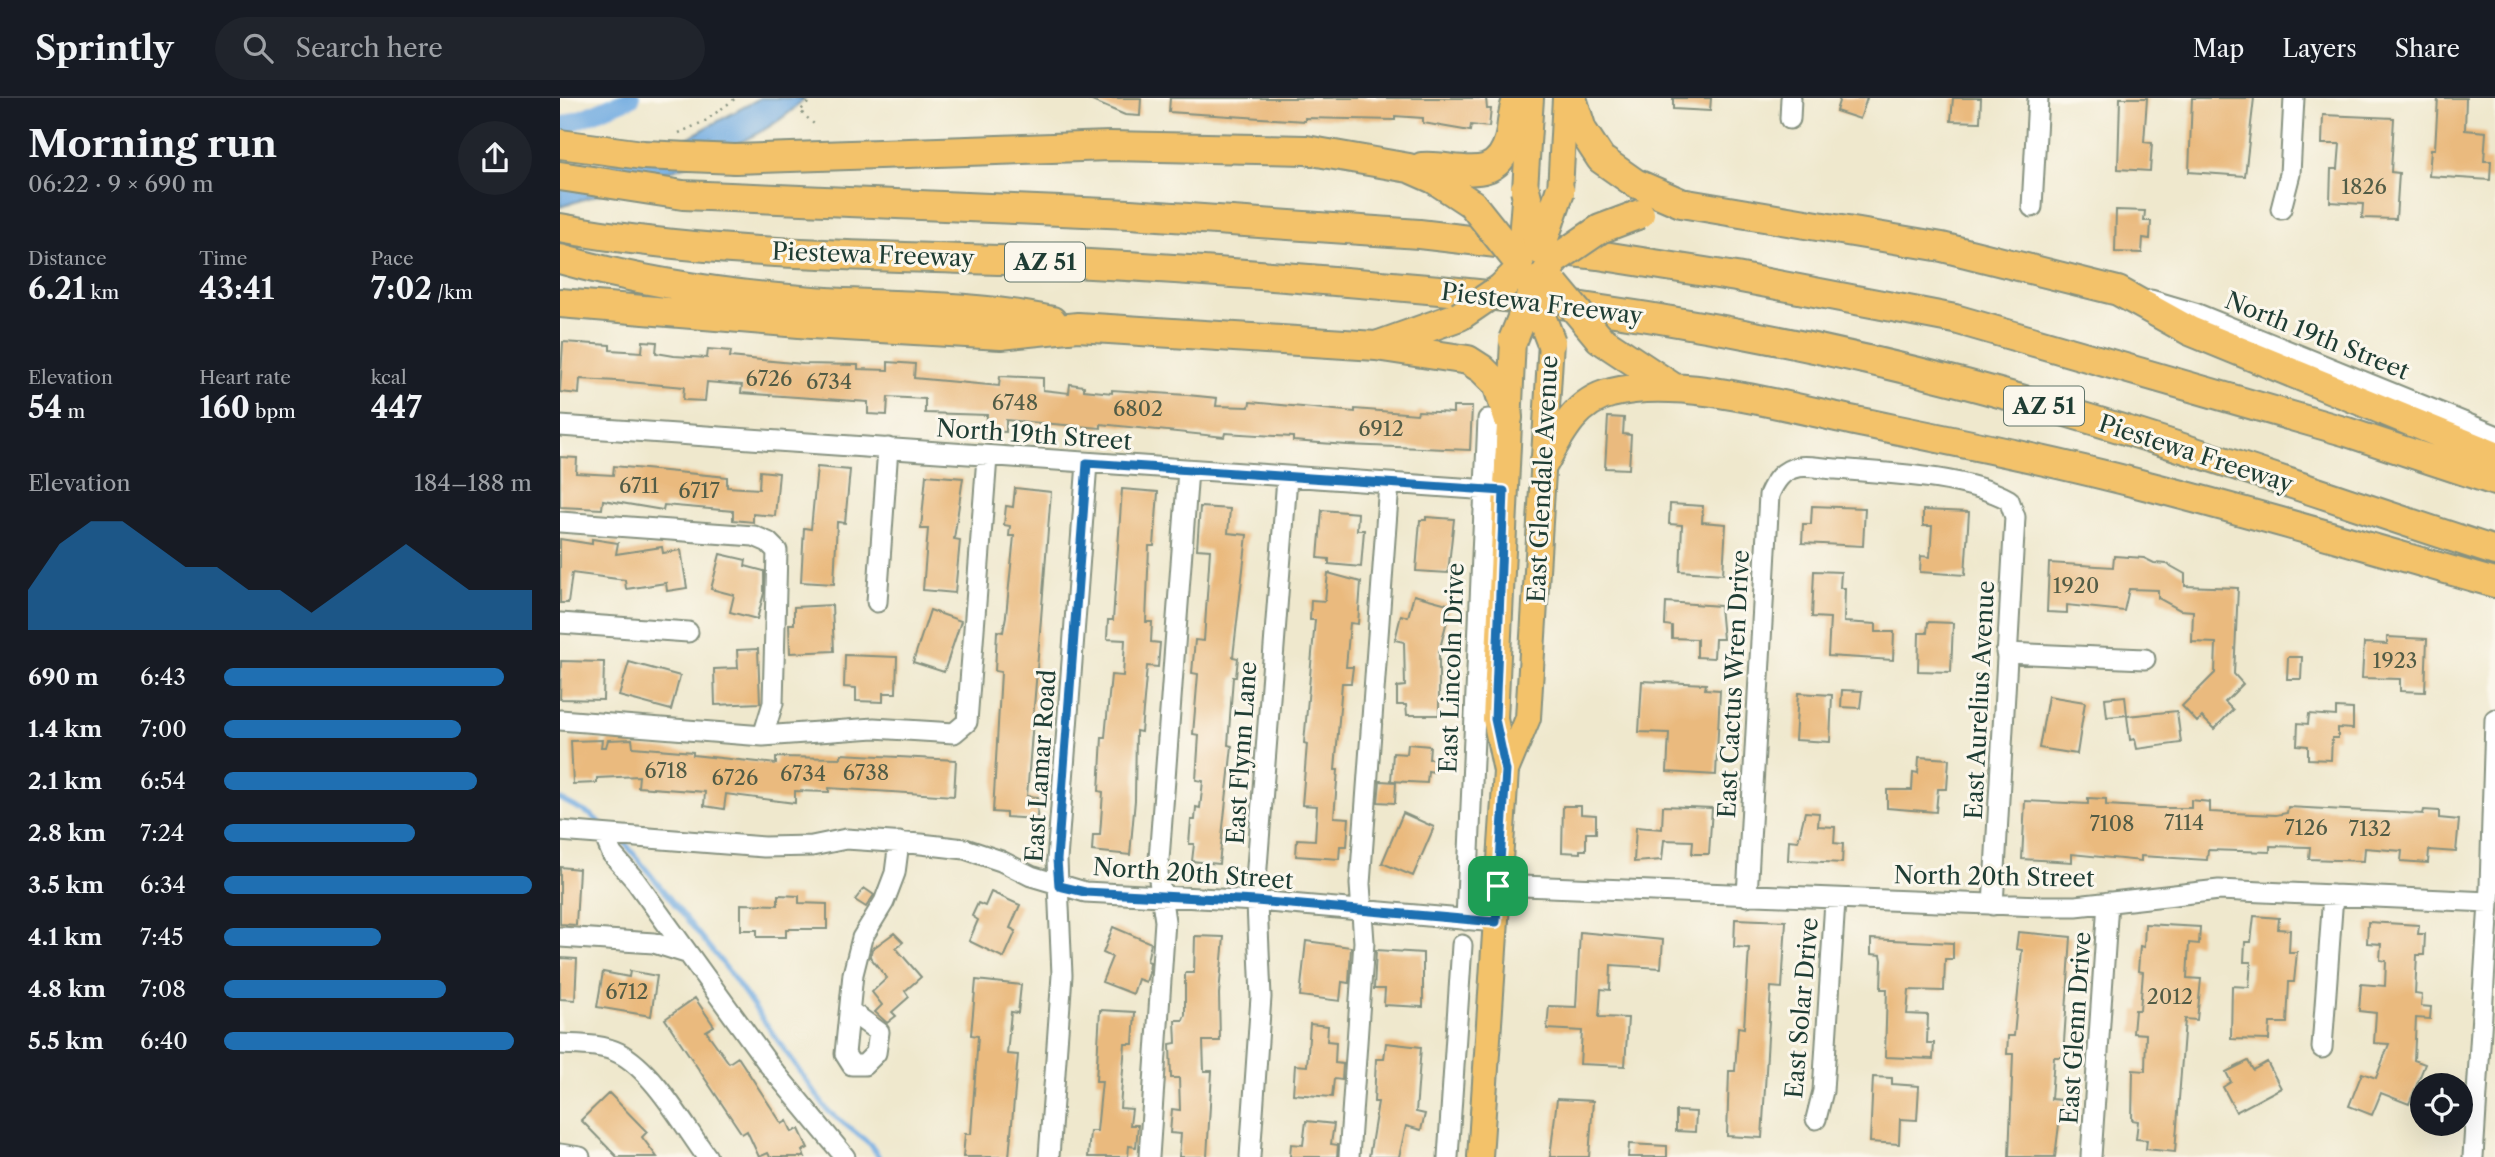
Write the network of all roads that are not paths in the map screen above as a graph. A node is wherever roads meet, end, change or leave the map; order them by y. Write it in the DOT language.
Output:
graph roads {
  1 [pos="1518,98"];
  2 [pos="1531,98"];
  3 [pos="1565,98"];
  4 [pos="1572,98"];
  5 [pos="1791,98"];
  6 [pos="2038,98"];
  7 [pos="2294,98"];
  8 [pos="1790,119"];
  9 [pos="560,144"];
  10 [pos="1409,168"];
  11 [pos="560,176"];
  12 [pos="1525,189"];
  13 [pos="1560,191"];
  14 [pos="1681,203"];
  15 [pos="2032,206"];
  16 [pos="2280,209"];
  17 [pos="560,228"];
  18 [pos="572,262"];
  19 [pos="1536,270"];
  20 [pos="2118,291"];
  21 [pos="560,303"];
  22 [pos="1078,327"];
  23 [pos="1513,341"];
  24 [pos="1551,342"];
  25 [pos="1376,346"];
  26 [pos="1674,388"];
  27 [pos="1498,418"];
  28 [pos="560,426"];
  29 [pos="2495,435"];
  30 [pos="888,448"];
  31 [pos="2495,456"];
  32 [pos="987,457"];
  33 [pos="1087,463"];
  34 [pos="1544,463"];
  35 [pos="1188,470"];
  36 [pos="1287,478"];
  37 [pos="2495,481"];
  38 [pos="1389,484"];
  39 [pos="1494,490"];
  40 [pos="2009,500"];
  41 [pos="560,522"];
  42 [pos="2495,551"];
  43 [pos="2495,583"];
  44 [pos="877,602"];
  45 [pos="560,623"];
  46 [pos="688,632"];
  47 [pos="2006,653"];
  48 [pos="2145,659"];
  49 [pos="2495,719"];
  50 [pos="560,720"];
  51 [pos="763,736"];
  52 [pos="1506,771"];
  53 [pos="560,831"];
  54 [pos="606,836"];
  55 [pos="899,842"];
  56 [pos="1059,886"];
  57 [pos="1498,886"];
  58 [pos="1747,895"];
  59 [pos="2333,895"];
  60 [pos="1162,896"];
  61 [pos="1256,901"];
  62 [pos="1835,901"];
  63 [pos="2108,902"];
  64 [pos="2489,902"];
  65 [pos="1993,905"];
  66 [pos="1363,909"];
  67 [pos="1466,920"];
  68 [pos="1496,922"];
  69 [pos="560,937"];
  70 [pos="1462,945"];
  71 [pos="686,953"];
  72 [pos="850,1012"];
  73 [pos="560,1044"];
  74 [pos="2322,1048"];
  75 [pos="1816,1119"];
  76 [pos="560,1154"];
  77 [pos="580,1157"];
  78 [pos="707,1157"];
  79 [pos="845,1157"];
  80 [pos="1049,1157"];
  81 [pos="1149,1157"];
  82 [pos="1250,1157"];
  83 [pos="1349,1157"];
  84 [pos="1448,1157"];
  85 [pos="1480,1157"];
  86 [pos="2091,1157"];
  87 [pos="2473,1157"];
  1 -- 10 [label="highway"];
  2 -- 12 [label="main road"];
  3 -- 13 [label="main road"];
  4 -- 14 [label="highway"];
  5 -- 8 [label="street"];
  6 -- 15 [label="street"];
  7 -- 16 [label="street"];
  9 -- 10 [label="highway, bridge"];
  10 -- 19 [label="highway, bridge"];
  11 -- 37 [label="highway, AZ 51"];
  12 -- 19 [label="highway, bridge"];
  13 -- 19 [label="highway, bridge"];
  14 -- 19 [label="highway, bridge"];
  14 -- 20 [label="highway"];
  17 -- 42 [label="highway, Piestewa Freeway / AZ 51"];
  18 -- 22 [label="highway"];
  19 -- 23 [label="highway, bridge"];
  19 -- 24 [label="highway, bridge"];
  19 -- 25 [label="highway, bridge"];
  19 -- 26 [label="highway, bridge"];
  20 -- 29 [label="street, North 19th Street"];
  20 -- 31 [label="highway"];
  21 -- 22 [label="highway"];
  22 -- 25 [label="highway"];
  23 -- 27 [label="main road, East Glendale Avenue"];
  24 -- 34 [label="main road, East Glendale Avenue"];
  25 -- 27 [label="highway"];
  26 -- 34 [label="highway"];
  26 -- 43 [label="highway"];
  27 -- 39 [label="main road, East Glendale Avenue"];
  28 -- 30 [label="street, North 19th Street"];
  30 -- 32 [label="street, North 19th Street"];
  30 -- 44 [label="street"];
  32 -- 33 [label="street, North 19th Street"];
  32 -- 51 [label="street"];
  33 -- 35 [label="street, North 19th Street"];
  33 -- 56 [label="street, East Lamar Road"];
  34 -- 52 [label="main road, East Glendale Avenue"];
  35 -- 36 [label="street, North 19th Street"];
  35 -- 60 [label="street"];
  36 -- 38 [label="street, North 19th Street"];
  36 -- 61 [label="street, East Flynn Lane"];
  38 -- 39 [label="street, North 19th Street"];
  38 -- 66 [label="street"];
  39 -- 52 [label="main road, East Glendale Avenue"];
  39 -- 67 [label="street, East Lincoln Drive"];
  40 -- 47 [label="street, East Aurelius Avenue"];
  40 -- 58 [label="street, East Cactus Wren Drive"];
  41 -- 51 [label="street"];
  45 -- 46 [label="street"];
  47 -- 48 [label="street"];
  47 -- 65 [label="street, East Aurelius Avenue"];
  49 -- 64 [label="street"];
  50 -- 51 [label="street"];
  52 -- 57 [label="main road, East Glendale Avenue"];
  53 -- 54 [label="street, North 20th Street"];
  54 -- 55 [label="street, North 20th Street"];
  54 -- 71 [label="street"];
  55 -- 56 [label="street, North 20th Street"];
  55 -- 72 [label="street"];
  56 -- 60 [label="street, North 20th Street"];
  56 -- 80 [label="street, East Lamar Road"];
  57 -- 58 [label="street, North 20th Street"];
  57 -- 68 [label="main road, East Glendale Avenue"];
  58 -- 62 [label="street, North 20th Street"];
  59 -- 63 [label="street, North 20th Street"];
  59 -- 64 [label="street, North 20th Street"];
  59 -- 74 [label="street"];
  60 -- 61 [label="street, North 20th Street"];
  60 -- 81 [label="street"];
  61 -- 66 [label="street, North 20th Street"];
  61 -- 82 [label="street, East Flynn Lane"];
  62 -- 65 [label="street, North 20th Street"];
  62 -- 75 [label="street, East Solar Drive"];
  63 -- 65 [label="street, North 20th Street"];
  63 -- 86 [label="street, East Glenn Drive"];
  64 -- 87 [label="street"];
  66 -- 67 [label="street, North 20th Street"];
  66 -- 83 [label="street"];
  67 -- 68 [label="street, North 20th Street"];
  68 -- 85 [label="main road, East Glendale Avenue"];
  69 -- 71 [label="street"];
  70 -- 84 [label="street"];
  71 -- 79 [label="street"];
  73 -- 78 [label="street"];
  76 -- 77 [label="street"];
}
